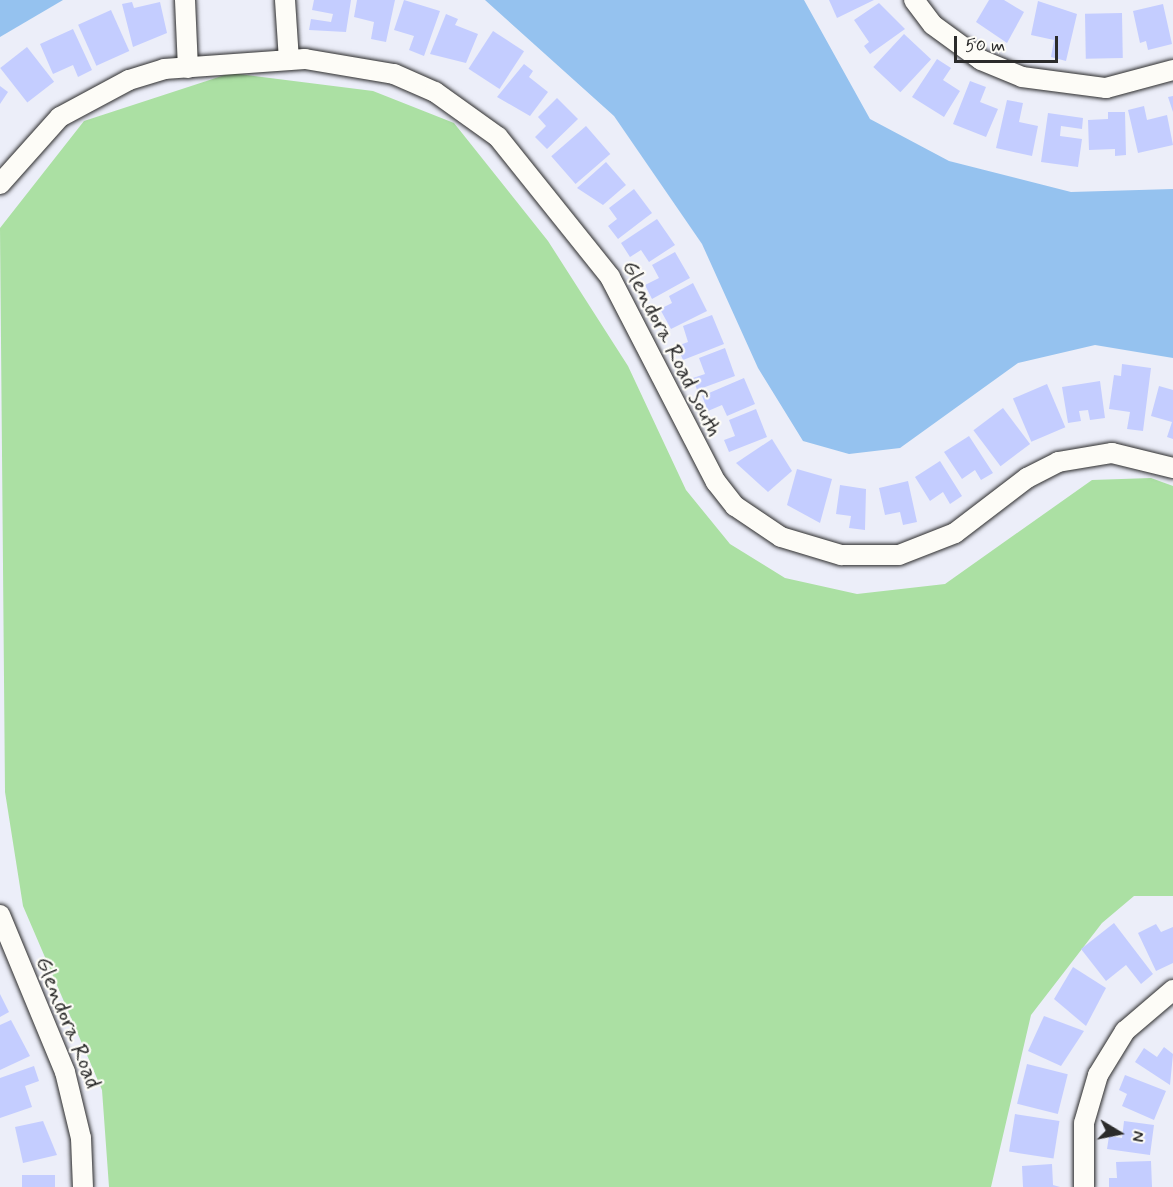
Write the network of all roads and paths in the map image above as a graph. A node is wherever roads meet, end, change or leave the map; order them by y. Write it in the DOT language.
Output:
graph roads {
  1 [pos="184,0"];
  2 [pos="285,0"];
  3 [pos="914,0"];
  4 [pos="289,60"];
  5 [pos="188,68"];
  6 [pos="1173,70"];
  7 [pos="0,184"];
  8 [pos="1173,468"];
  9 [pos="0,915"];
  10 [pos="1173,990"];
  11 [pos="83,1187"];
  12 [pos="1084,1187"];
  1 -- 5 [label="street"];
  2 -- 4 [label="street"];
  3 -- 6 [label="street"];
  4 -- 5 [label="street, Glendora Road South"];
  4 -- 8 [label="street, Glendora Road South"];
  5 -- 7 [label="street, Glendora Road South"];
  9 -- 11 [label="street, Glendora Road"];
  10 -- 12 [label="street"];
}
